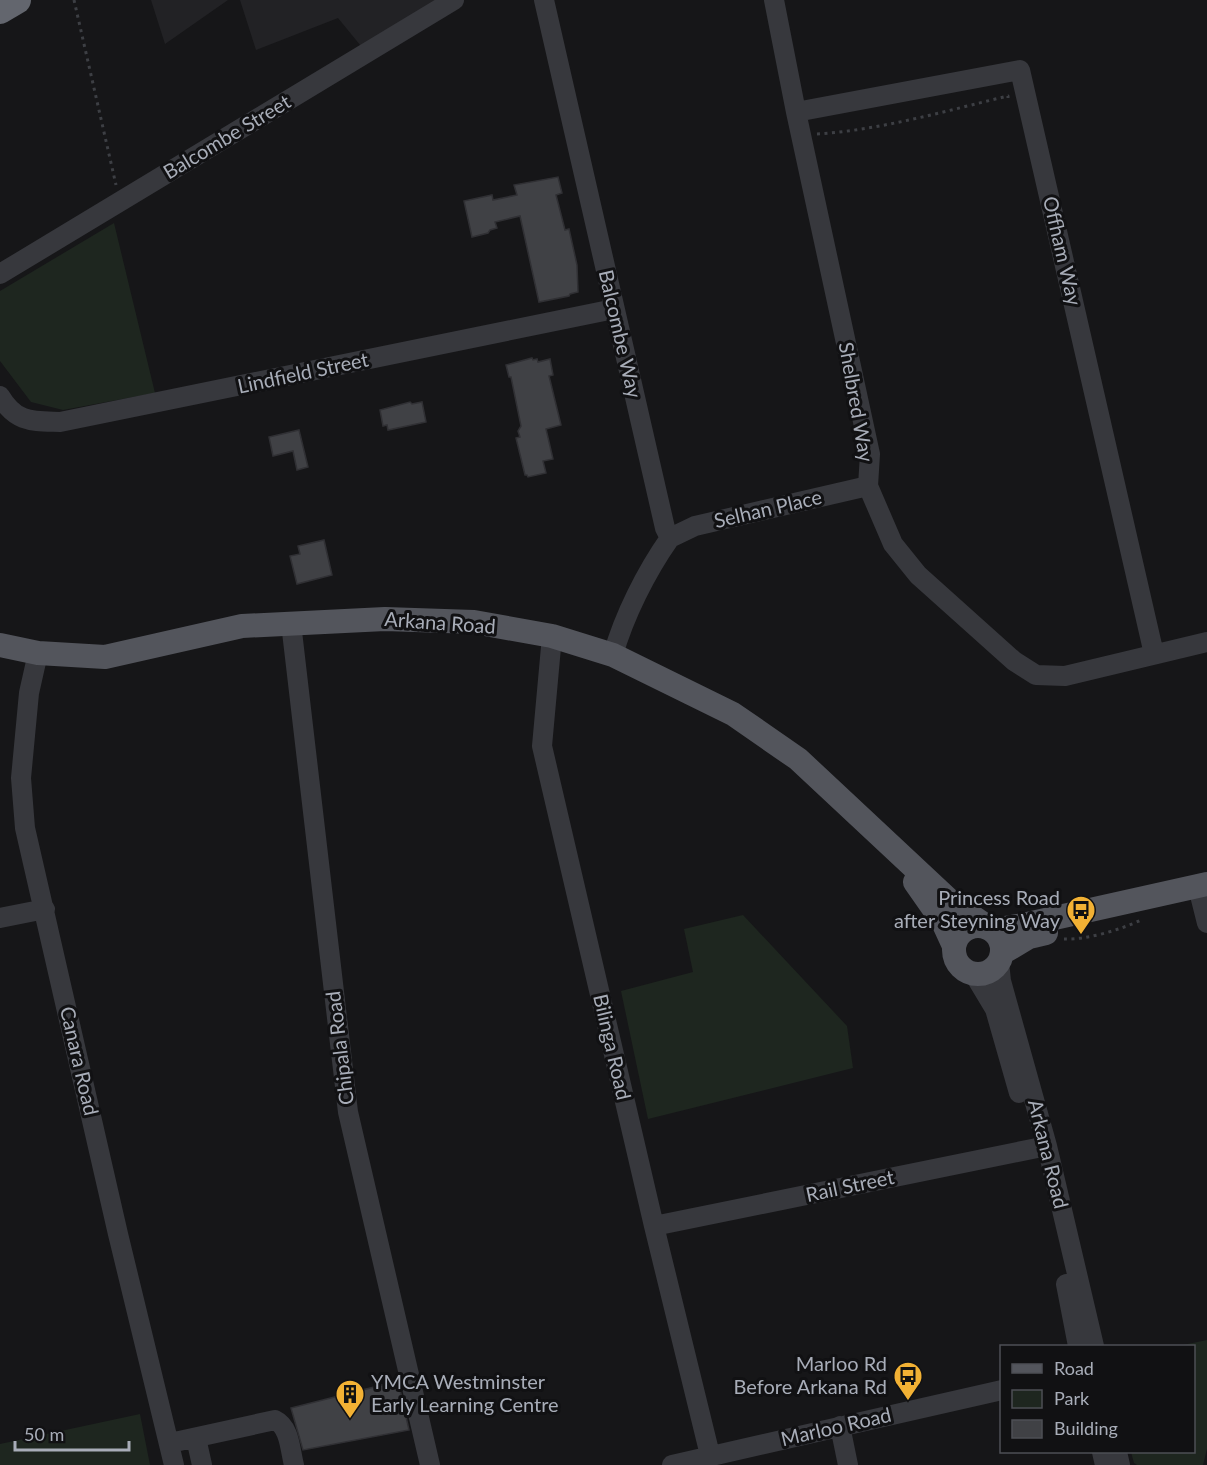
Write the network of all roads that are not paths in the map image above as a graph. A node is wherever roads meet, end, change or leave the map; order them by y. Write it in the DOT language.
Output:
graph roads {
  1 [pos="17,0"];
  2 [pos="454,0"];
  3 [pos="544,0"];
  4 [pos="774,0"];
  5 [pos="0,10"];
  6 [pos="796,112"];
  7 [pos="0,274"];
  8 [pos="614,309"];
  9 [pos="0,396"];
  10 [pos="868,486"];
  11 [pos="670,538"];
  12 [pos="291,623"];
  13 [pos="552,636"];
  14 [pos="1207,642"];
  15 [pos="0,645"];
  16 [pos="38,653"];
  17 [pos="1154,654"];
  18 [pos="613,656"];
  19 [pos="890,846"];
  20 [pos="1203,892"];
  21 [pos="45,909"];
  22 [pos="0,918"];
  23 [pos="1207,923"];
  24 [pos="989,928"];
  25 [pos="954,946"];
  26 [pos="1001,957"];
  27 [pos="974,974"];
  28 [pos="1041,1147"];
  29 [pos="654,1226"];
  30 [pos="1078,1345"];
  31 [pos="1093,1345"];
  32 [pos="1000,1390"];
  33 [pos="840,1426"];
  34 [pos="196,1438"];
  35 [pos="170,1443"];
  36 [pos="711,1455"];
  37 [pos="174,1465"];
  38 [pos="202,1465"];
  39 [pos="294,1465"];
  40 [pos="430,1465"];
  41 [pos="672,1465"];
  42 [pos="848,1465"];
  1 -- 5 [label="highway"];
  2 -- 7 [label="street, Balcombe Street"];
  3 -- 8 [label="street, Balcombe Way"];
  4 -- 6 [label="street, Shelbred Way"];
  6 -- 10 [label="street, Shelbred Way"];
  6 -- 17 [label="street, Offham Way"];
  8 -- 9 [label="street, Lindfield Street"];
  8 -- 11 [label="street, Balcombe Way"];
  10 -- 11 [label="street, Selhan Place"];
  10 -- 17 [label="street, Shelbred Way"];
  11 -- 18 [label="street"];
  12 -- 13 [label="main road, Arkana Road"];
  12 -- 16 [label="main road, Arkana Road"];
  12 -- 40 [label="street, Chipala Road"];
  13 -- 18 [label="main road, Arkana Road"];
  13 -- 29 [label="street, Bilinga Road"];
  14 -- 17 [label="street, Shelbred Way"];
  15 -- 16 [label="main road, Arkana Road"];
  16 -- 21 [label="street, Canara Road"];
  18 -- 19 [label="main road, Arkana Road"];
  19 -- 24 [label="main road, Arkana Road"];
  19 -- 25 [label="main road, Arkana Road"];
  20 -- 23 [label="street"];
  20 -- 24 [label="main road"];
  20 -- 26 [label="main road"];
  21 -- 22 [label="street"];
  21 -- 35 [label="street, Canara Road"];
  24 -- 25 [label="main road"];
  24 -- 26 [label="main road"];
  25 -- 27 [label="main road"];
  26 -- 27 [label="main road"];
  26 -- 28 [label="street, Arkana Road"];
  27 -- 28 [label="street, Arkana Road"];
  28 -- 29 [label="street, Rail Street"];
  28 -- 30 [label="street, Arkana Road"];
  28 -- 31 [label="street, Arkana Road"];
  29 -- 36 [label="street, Bilinga Road"];
  32 -- 33 [label="street, Marloo Road"];
  33 -- 36 [label="street, Marloo Road"];
  33 -- 42 [label="street"];
  34 -- 35 [label="street"];
  34 -- 38 [label="street"];
  34 -- 39 [label="street"];
  35 -- 37 [label="street, Canara Road"];
  36 -- 41 [label="street, Marloo Road"];
}
